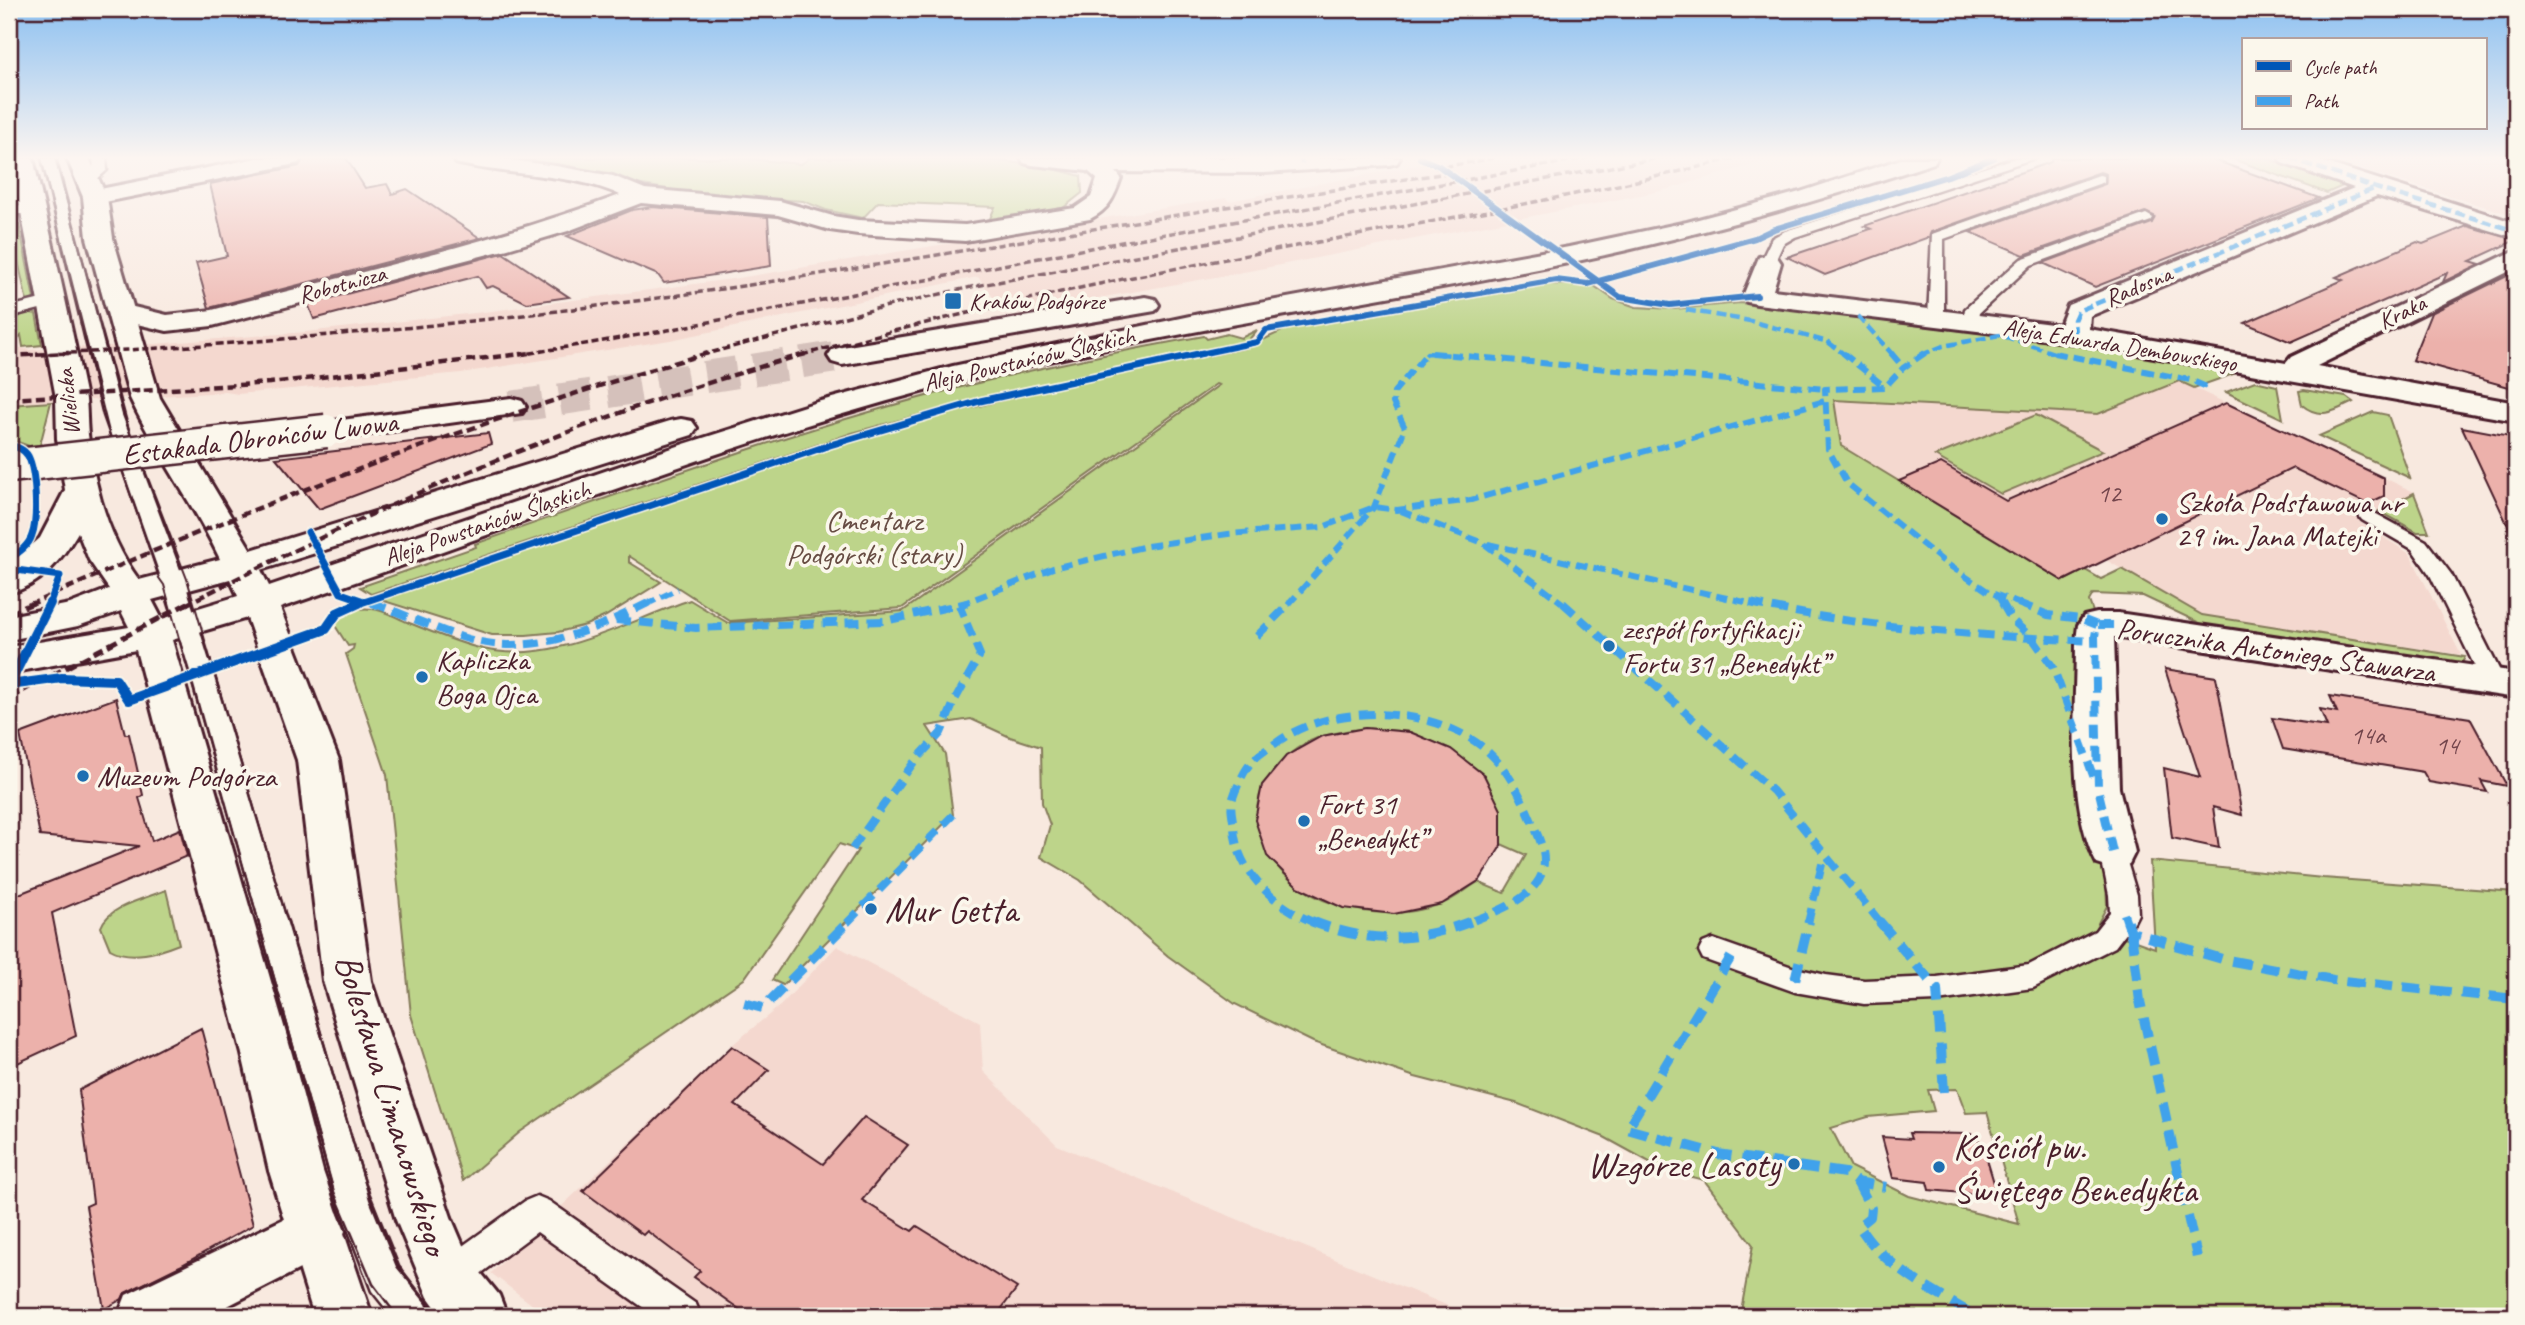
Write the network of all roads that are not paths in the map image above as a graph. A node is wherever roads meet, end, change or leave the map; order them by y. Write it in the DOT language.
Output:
graph roads {
  1 [pos="25,220"];
  2 [pos="64,220"];
  3 [pos="96,220"];
  4 [pos="575,220"];
  5 [pos="819,220"];
  6 [pos="1054,220"];
  7 [pos="1620,220"];
  8 [pos="1720,220"];
  9 [pos="1834,220"];
  10 [pos="1985,220"];
  11 [pos="2141,220"];
  12 [pos="2299,220"];
  13 [pos="2480,220"];
  14 [pos="2516,231"];
  15 [pos="2516,258"];
  16 [pos="1768,263"];
  17 [pos="1213,294"];
  18 [pos="53,301"];
  19 [pos="9,312"];
  20 [pos="121,312"];
  21 [pos="1936,317"];
  22 [pos="1972,321"];
  23 [pos="2075,335"];
  24 [pos="842,356"];
  25 [pos="2305,375"];
  26 [pos="511,407"];
  27 [pos="2516,412"];
  28 [pos="9,466"];
  29 [pos="82,490"];
  30 [pos="2369,516"];
  31 [pos="9,582"];
  32 [pos="174,583"];
  33 [pos="250,583"];
  34 [pos="131,594"];
  35 [pos="9,603"];
  36 [pos="9,628"];
  37 [pos="168,629"];
  38 [pos="9,660"];
  39 [pos="2504,683"];
  40 [pos="2113,852"];
  41 [pos="1713,951"];
  42 [pos="317,1231"];
  43 [pos="463,1297"];
  44 [pos="147,1316"];
  45 [pos="343,1316"];
  46 [pos="414,1316"];
  47 [pos="684,1316"];
  1 -- 18 [label="main road, Wielicka"];
  2 -- 32 [label="lane"];
  3 -- 20 [label="main road"];
  4 -- 20 [label="main road, Robotnicza"];
  5 -- 6 [label="main road"];
  7 -- 17 [label="main road"];
  8 -- 33 [label="main road, Aleja Powstańców Śląskich"];
  9 -- 16 [label="lane"];
  10 -- 21 [label="lane"];
  11 -- 22 [label="lane"];
  12 -- 23 [label="main road, Radosna"];
  13 -- 14 [label="main road"];
  15 -- 25 [label="main road, Kraka"];
  16 -- 21 [label="main road, Aleja Edwarda Dembowskiego"];
  18 -- 19 [label="lane"];
  18 -- 29 [label="main road, Wielicka"];
  20 -- 33 [label="main road"];
  21 -- 22 [label="main road, Aleja Edwarda Dembowskiego"];
  22 -- 23 [label="main road, Aleja Edwarda Dembowskiego"];
  23 -- 25 [label="main road, Aleja Edwarda Dembowskiego"];
  24 -- 33 [label="main road, Aleja Powstańców Śląskich"];
  25 -- 27 [label="main road, Aleja Edwarda Dembowskiego"];
  26 -- 28 [label="main road, Estakada Obrońców Lwowa, bridge"];
  29 -- 31 [label="main road"];
  29 -- 34 [label="main road, Wielicka"];
  30 -- 39 [label="lane"];
  32 -- 33 [label="main road"];
  32 -- 34 [label="main road"];
  32 -- 37 [label="lane"];
  33 -- 37 [label="main road, Aleja Powstańców Śląskich"];
  33 -- 43 [label="main road, Bolesława Limanowskiego"];
  34 -- 35 [label="main road"];
  34 -- 36 [label="main road"];
  34 -- 37 [label="main road, Wielicka"];
  37 -- 38 [label="main road, Aleja Powstańców Śląskich"];
  37 -- 42 [label="main road"];
  37 -- 46 [label="lane"];
  39 -- 40 [label="main road, Porucznika Antoniego Stawarza"];
  40 -- 41 [label="lane"];
  42 -- 44 [label="main road"];
  42 -- 45 [label="main road"];
  43 -- 47 [label="lane"];
}
